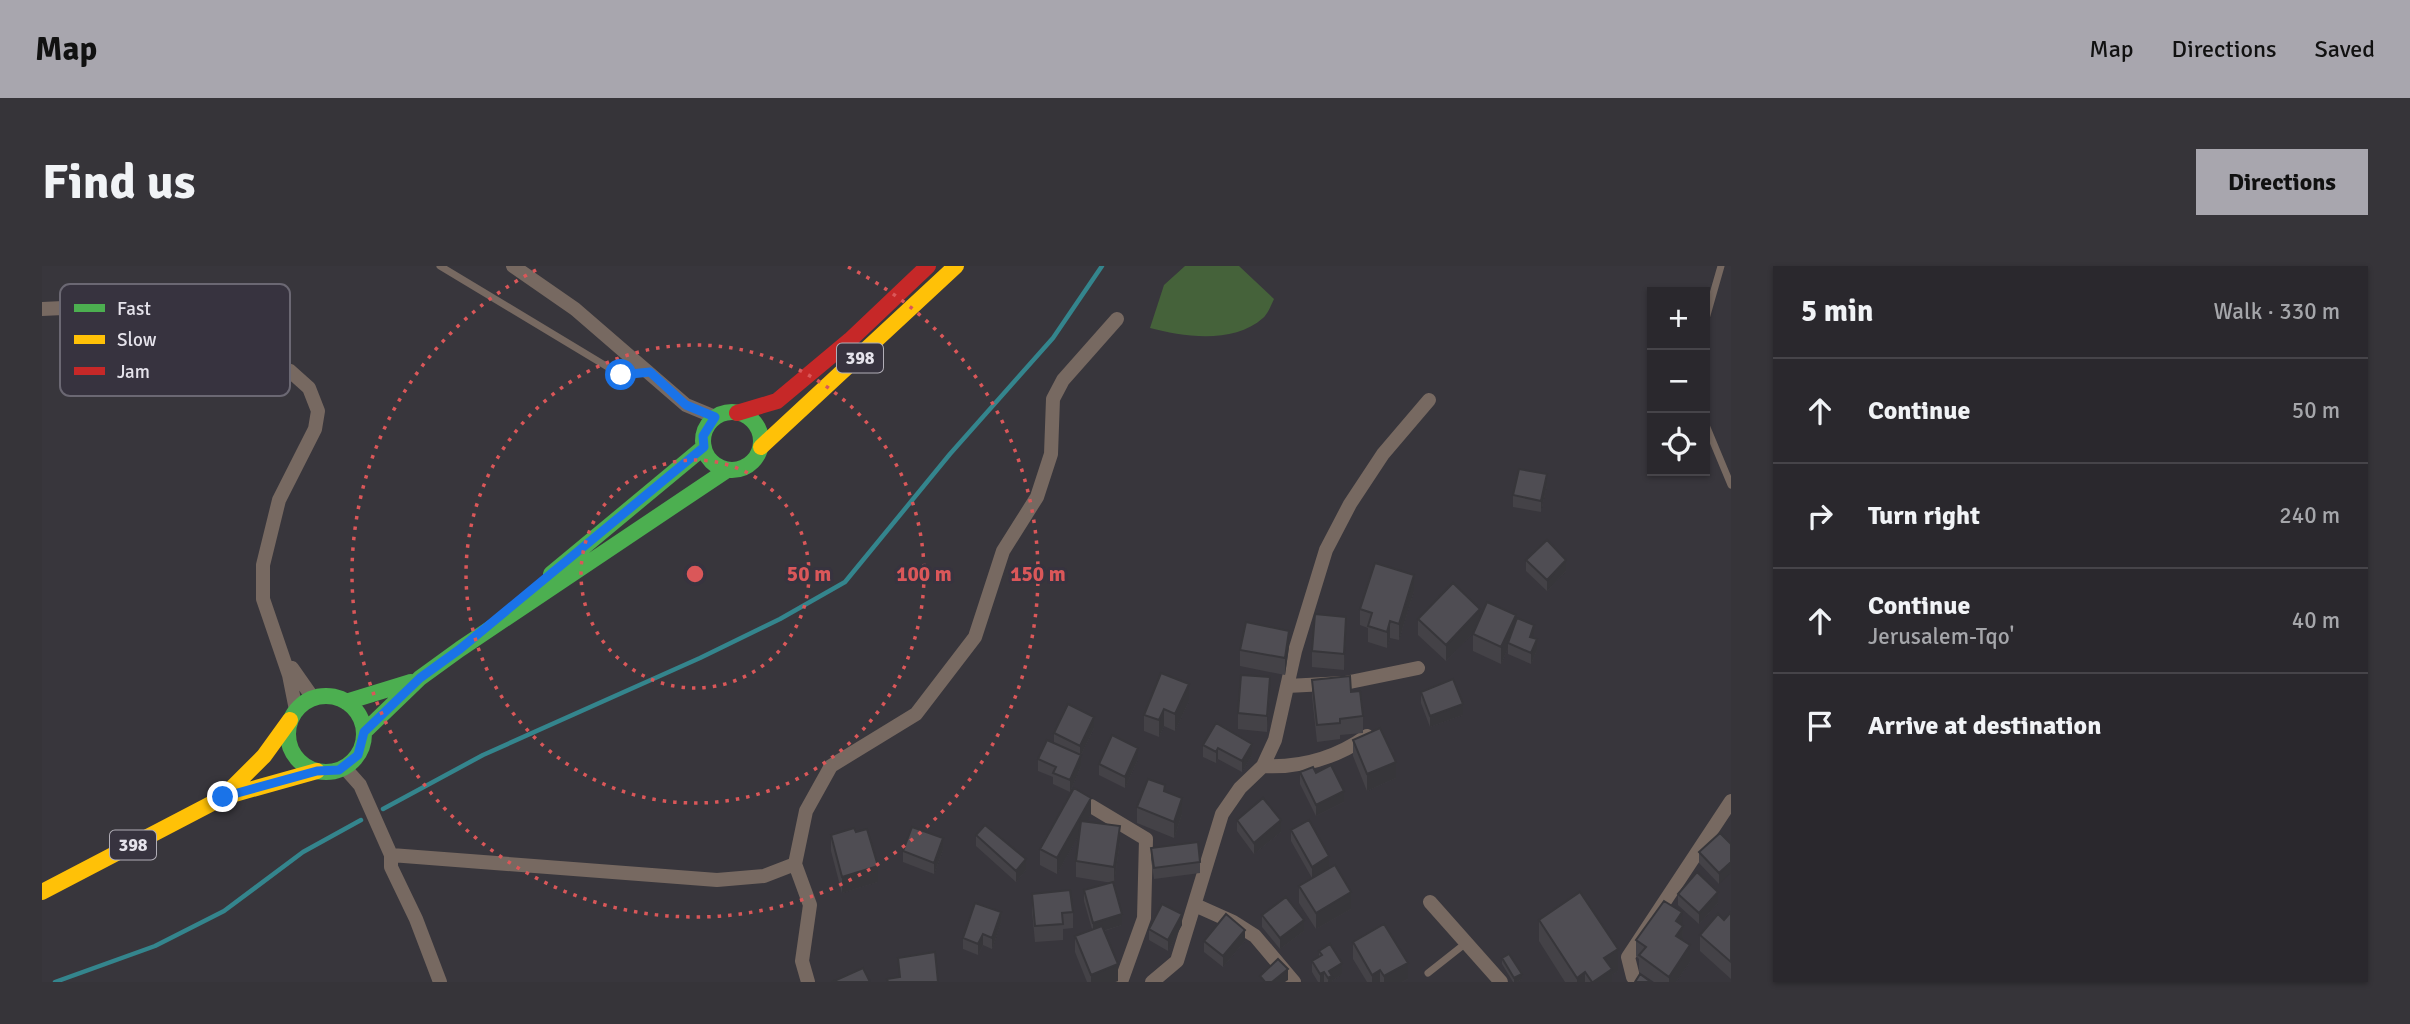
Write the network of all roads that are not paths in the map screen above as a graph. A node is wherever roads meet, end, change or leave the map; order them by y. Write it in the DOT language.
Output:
graph roads {
  1 [pos="440,266"];
  2 [pos="513,266"];
  3 [pos="928,266"];
  4 [pos="956,266"];
  5 [pos="1721,266"];
  6 [pos="899,294"];
  7 [pos="1710,304"];
  8 [pos="60,307"];
  9 [pos="42,309"];
  10 [pos="913,309"];
  11 [pos="1117,319"];
  12 [pos="290,371"];
  13 [pos="650,372"];
  14 [pos="1429,400"];
  15 [pos="737,413"];
  16 [pos="1705,413"];
  17 [pos="715,417"];
  18 [pos="704,447"];
  19 [pos="761,447"];
  20 [pos="727,470"];
  21 [pos="1731,485"];
  22 [pos="263,565"];
  23 [pos="460,649"];
  24 [pos="1418,668"];
  25 [pos="420,678"];
  26 [pos="1287,687"];
  27 [pos="313,698"];
  28 [pos="346,702"];
  29 [pos="293,715"];
  30 [pos="364,732"];
  31 [pos="1368,735"];
  32 [pos="1263,766"];
  33 [pos="344,767"];
  34 [pos="317,771"];
  35 [pos="223,797"];
  36 [pos="1731,800"];
  37 [pos="1091,806"];
  38 [pos="391,855"];
  39 [pos="795,864"];
  40 [pos="42,892"];
  41 [pos="1430,902"];
  42 [pos="1195,905"];
  43 [pos="1466,943"];
  44 [pos="1428,973"];
  45 [pos="1633,977"];
  46 [pos="440,982"];
  47 [pos="808,982"];
  48 [pos="1121,982"];
  49 [pos="1152,982"];
  50 [pos="1294,982"];
  51 [pos="1501,982"];
  1 -- 13 [label="lane"];
  2 -- 13 [label="street"];
  3 -- 6 [label="main road, 398"];
  4 -- 10 [label="main road, 398"];
  5 -- 7 [label="lane"];
  6 -- 10 [label="main road"];
  6 -- 15 [label="main road, 398"];
  8 -- 9 [label="street"];
  10 -- 19 [label="main road, 398"];
  11 -- 39 [label="street"];
  12 -- 22 [label="street"];
  13 -- 17 [label="street"];
  14 -- 26 [label="street"];
  15 -- 17 [label="main road, 398"];
  15 -- 19 [label="main road"];
  16 -- 21 [label="lane"];
  17 -- 18 [label="main road"];
  18 -- 20 [label="main road"];
  18 -- 23 [label="main road, 398"];
  19 -- 20 [label="main road, 398"];
  20 -- 23 [label="main road, 398"];
  22 -- 27 [label="street"];
  22 -- 29 [label="street"];
  23 -- 25 [label="main road, 398"];
  24 -- 26 [label="street"];
  25 -- 28 [label="main road, 398"];
  25 -- 30 [label="main road, 398"];
  26 -- 32 [label="street"];
  27 -- 28 [label="main road, 398"];
  27 -- 29 [label="main road, 398"];
  28 -- 30 [label="main road"];
  29 -- 34 [label="main road"];
  29 -- 35 [label="main road, 398"];
  30 -- 33 [label="main road, 398"];
  31 -- 32 [label="street"];
  32 -- 42 [label="street"];
  33 -- 34 [label="main road, 398"];
  33 -- 38 [label="street"];
  34 -- 35 [label="main road, 398"];
  35 -- 40 [label="main road, 398"];
  36 -- 45 [label="street"];
  37 -- 48 [label="street"];
  38 -- 39 [label="street"];
  38 -- 46 [label="street"];
  39 -- 47 [label="street"];
  41 -- 43 [label="street"];
  42 -- 49 [label="street"];
  42 -- 50 [label="street"];
  43 -- 44 [label="lane"];
  43 -- 51 [label="street"];
}
